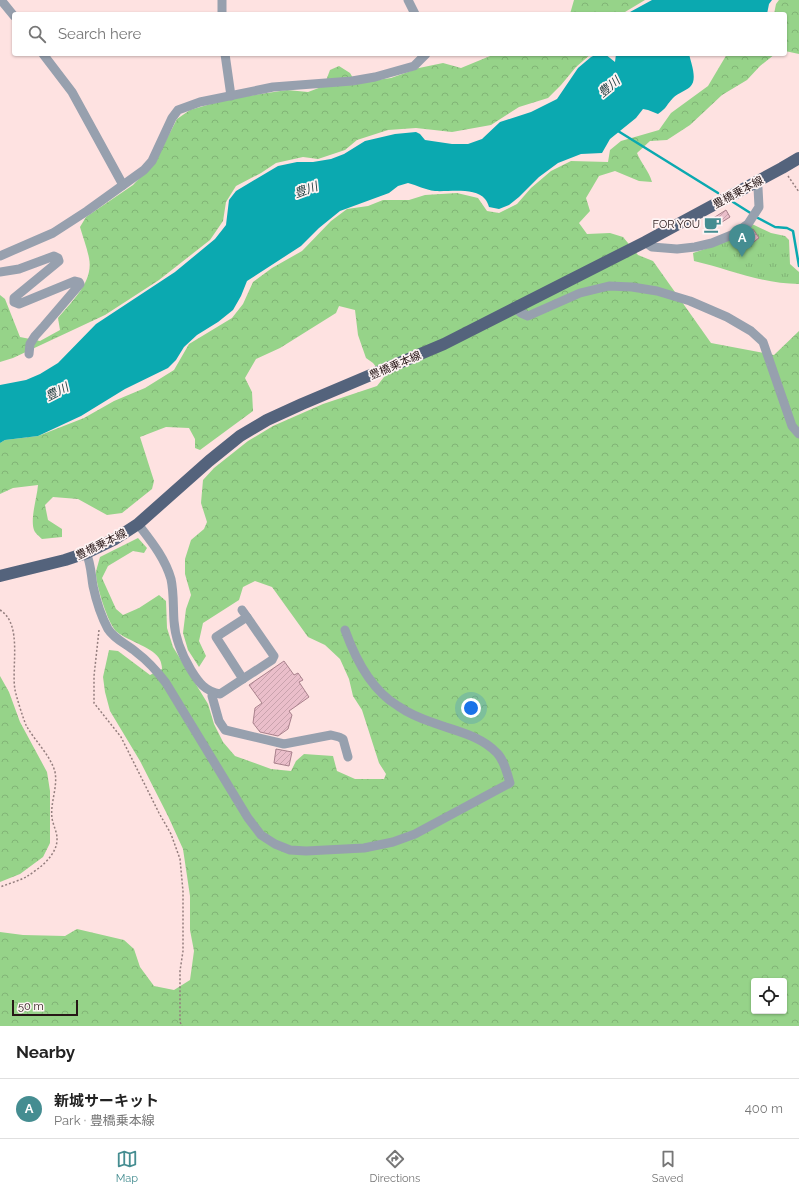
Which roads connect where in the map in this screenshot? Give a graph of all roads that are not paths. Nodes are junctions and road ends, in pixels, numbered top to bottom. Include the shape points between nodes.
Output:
1 (1, 0) edge
2 (222, 0) edge
3 (408, 0) edge
4 (222, 12) edge
5 (415, 12) edge
6 (12, 14) edge
7 (45, 56) edge
8 (225, 56) edge
9 (424, 56) edge
10 (231, 96) junction
11 (799, 158) edge
12 (755, 183) junction
13 (123, 185) junction
14 (645, 242) junction
15 (0, 256) edge
16 (0, 272) edge
17 (515, 308) junction
18 (29, 354) dead end
19 (799, 434) edge
20 (138, 524) junction
21 (86, 553) junction
22 (0, 576) edge
23 (345, 630) dead end
24 (242, 679) junction
25 (213, 692) junction
26 (348, 757) dead end

1 - 6 street
2 - 4 street
3 - 5 street
7 - 13 street via 72,92
8 - 10 street
9 - 10 street via 414,66 375,77 274,87
10 - 13 street via 200,102 178,110 152,161
11 - 12 main road, 豊橋乗本線
12 - 14 main road, 豊橋乗本線
12 - 14 street via 758,188 759,207 748,224 734,234 712,243 677,249 652,247
13 - 15 street via 53,232
14 - 17 main road, 豊橋乗本線
16 - 18 street via 19,269 54,256 58,258 59,261 14,298 14,302 19,304 75,281 80,284 34,336
17 - 19 street via 528,316 580,293 609,286 632,286 690,301 727,317 751,331 763,342 792,426
17 - 20 main road, 豊橋乗本線 via 444,344 302,404 240,436 209,460
20 - 21 main road, 豊橋乗本線
20 - 25 street via 153,543 171,578 174,623 182,655 198,682
21 - 22 main road, 豊橋乗本線
21 - 23 street via 90,561 100,611 108,629 115,638 153,667 166,683 248,818 261,835 290,850 364,848 393,842 416,834 510,783 498,753 487,744 472,736 431,723 397,706 383,694 367,676 352,650
24 - 24 street via 216,637 245,614 274,656 272,660
24 - 25 street via 220,694
25 - 26 street via 219,721 225,730 284,744 331,735 343,739

